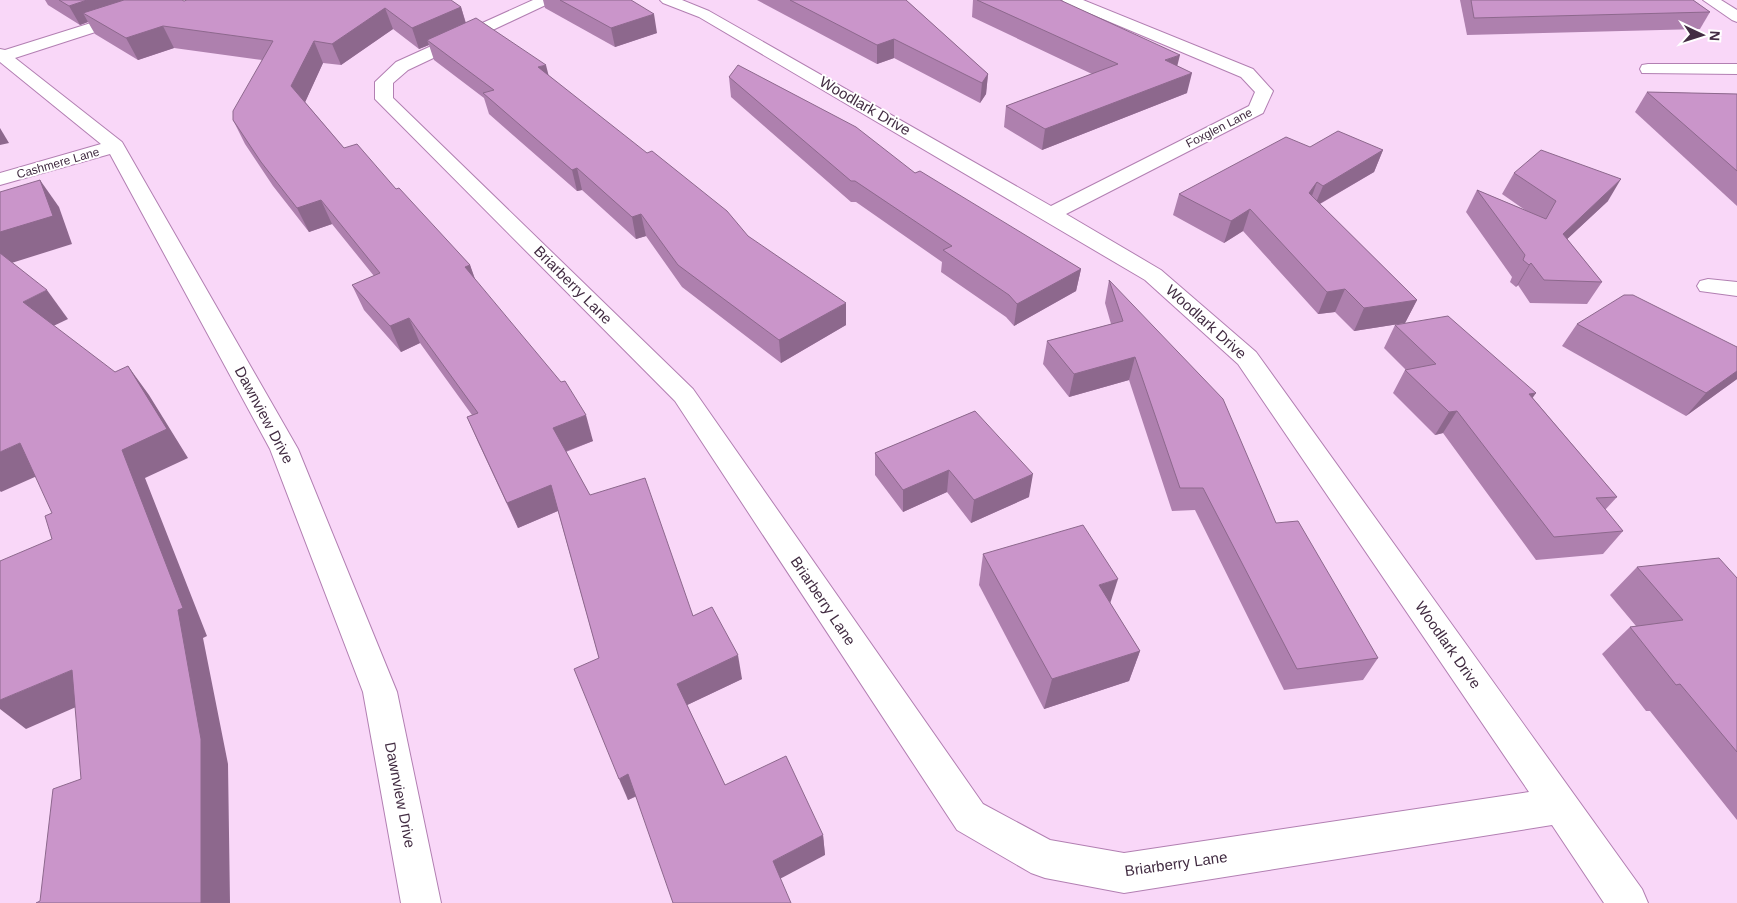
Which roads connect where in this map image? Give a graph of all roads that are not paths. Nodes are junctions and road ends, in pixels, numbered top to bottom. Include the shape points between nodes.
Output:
1 (180, 0) edge
2 (546, 0) edge
3 (668, 0) edge
4 (1070, 0) edge
5 (1711, 0) edge
6 (1737, 18) edge
7 (2, 55) edge
8 (1648, 69) dead end
9 (1737, 69) edge
10 (116, 146) junction
11 (0, 179) edge
12 (1051, 214) junction
13 (1708, 286) dead end
14 (1737, 289) edge
15 (1560, 806) junction
16 (421, 903) edge
17 (1628, 903) edge

1 - 7 street
2 - 15 street, Briarberry Lane via 402,66 384,82 384,99 684,395 970,817 1045,860 1124,873
3 - 12 street, Woodlark Drive via 704,14
4 - 12 street, Foxglen Lane via 1248,73 1264,92 1257,109
5 - 6 street
7 - 10 street, Dawnview Drive
8 - 9 street
10 - 11 street, Cashmere Lane
10 - 16 street, Dawnview Drive via 284,448 380,692
12 - 15 street, Woodlark Drive via 1153,275 1247,358
13 - 14 street
15 - 17 street, Woodlark Drive

